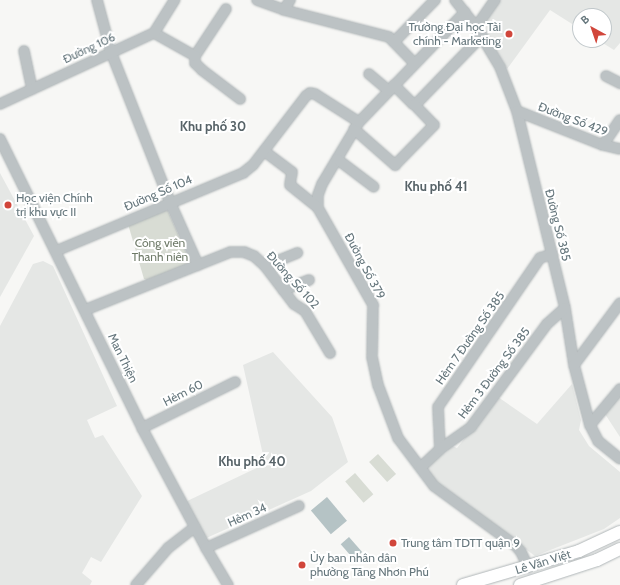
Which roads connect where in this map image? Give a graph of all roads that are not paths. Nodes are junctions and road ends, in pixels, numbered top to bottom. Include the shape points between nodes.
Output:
1 (98, 0) edge
2 (175, 0) edge
3 (257, 0) edge
4 (290, 0) edge
5 (435, 0) edge
6 (455, 0) edge
7 (495, 0) edge
8 (226, 9) dead end
9 (284, 10) junction
10 (464, 12) junction
11 (476, 27) junction
12 (154, 33) junction
13 (482, 36) junction
14 (394, 42) junction
15 (24, 51) dead end
16 (111, 52) junction
17 (195, 56) junction
18 (414, 63) junction
19 (369, 74) dead end
20 (606, 76) dead end
21 (620, 83) edge
22 (391, 88) junction
23 (32, 89) junction
24 (240, 98) dead end
25 (0, 104) edge
26 (414, 105) junction
27 (517, 111) junction
28 (620, 120) edge
29 (356, 126) junction
30 (0, 139) edge
31 (603, 145) junction
32 (620, 149) edge
33 (264, 151) junction
34 (337, 159) junction
35 (374, 187) dead end
36 (170, 202) junction
37 (318, 208) junction
38 (56, 251) junction
39 (298, 253) dead end
40 (552, 254) junction
41 (198, 265) junction
42 (265, 266) junction
43 (309, 280) dead end
44 (283, 290) junction
45 (620, 303) edge
46 (565, 308) junction
47 (85, 310) junction
48 (330, 353) dead end
49 (574, 365) junction
50 (235, 382) dead end
51 (620, 389) edge
52 (590, 425) junction
53 (142, 428) junction
54 (440, 449) junction
55 (620, 459) edge
56 (421, 467) junction
57 (300, 506) dead end
58 (195, 527) junction
59 (620, 532) edge
60 (206, 548) junction
61 (620, 549) edge
62 (528, 567) junction
63 (532, 583) edge
64 (136, 585) edge
65 (228, 585) edge
66 (463, 585) edge
67 (520, 585) edge

1 - 16 street
2 - 12 street
3 - 9 street
4 - 9 street
5 - 14 street
6 - 10 street, Đường Số 385
7 - 11 street
8 - 17 street
9 - 14 street via 388,37
10 - 11 street, Đường Số 385
10 - 18 street
11 - 13 street, Đường Số 385
12 - 16 street, Đường 106
12 - 17 street
13 - 26 street
13 - 27 street, Đường Số 385 via 500,67
14 - 18 street
15 - 23 street
16 - 23 street, Đường 106
16 - 36 street
17 - 24 street via 195,63 202,70
18 - 22 street
19 - 22 street
20 - 21 street
22 - 26 street
22 - 29 street
23 - 25 street, Đường 106
26 - 29 street via 434,125 395,165
27 - 31 street, Đường Số 429
27 - 40 street, Đường Số 385
28 - 31 street
29 - 33 street via 315,94 310,93
29 - 34 street
30 - 38 street, Man Thiện
31 - 32 street, Đường Số 429
33 - 36 street, Đường Số 104 via 243,173
33 - 37 street via 292,172 290,185
34 - 35 street
34 - 37 street via 322,184 318,195
36 - 38 street, Đường Số 104
36 - 41 street
37 - 56 street, Đường Số 379 via 373,305 372,358 378,385 398,438
38 - 47 street, Man Thiện
39 - 42 street
40 - 46 street, Đường Số 385
40 - 54 street, Hẻm 7 Đường Số 385 via 540,258 438,407
41 - 42 street, Đường Số 102 via 231,252 244,252 254,256
41 - 47 street, Đường Số 102
42 - 44 street, Đường Số 102
43 - 44 street
44 - 48 street, Đường Số 102 via 294,304 309,316 316,333
45 - 49 street
46 - 49 street, Đường Số 385
46 - 54 street, Hẻm 3 Đường Số 385 via 547,324 471,427
47 - 53 street, Man Thiện
49 - 52 street, Đường Số 385
50 - 53 street, Hẻm 60
51 - 52 street
52 - 55 street, Đường Số 385 via 598,442
53 - 58 street, Man Thiện
54 - 56 street, Hẻm 3 Đường Số 385
56 - 62 street, Đường Số 379 via 434,486 515,545
57 - 60 street, Hẻm 34
58 - 60 street, Man Thiện
58 - 64 street via 168,548
59 - 62 main road, Lê Văn Việt via 579,551
60 - 65 street, Man Thiện
61 - 63 main road, Lê Văn Việt
62 - 63 main road
62 - 66 main road, Lê Văn Việt
63 - 67 main road, Lê Văn Việt

